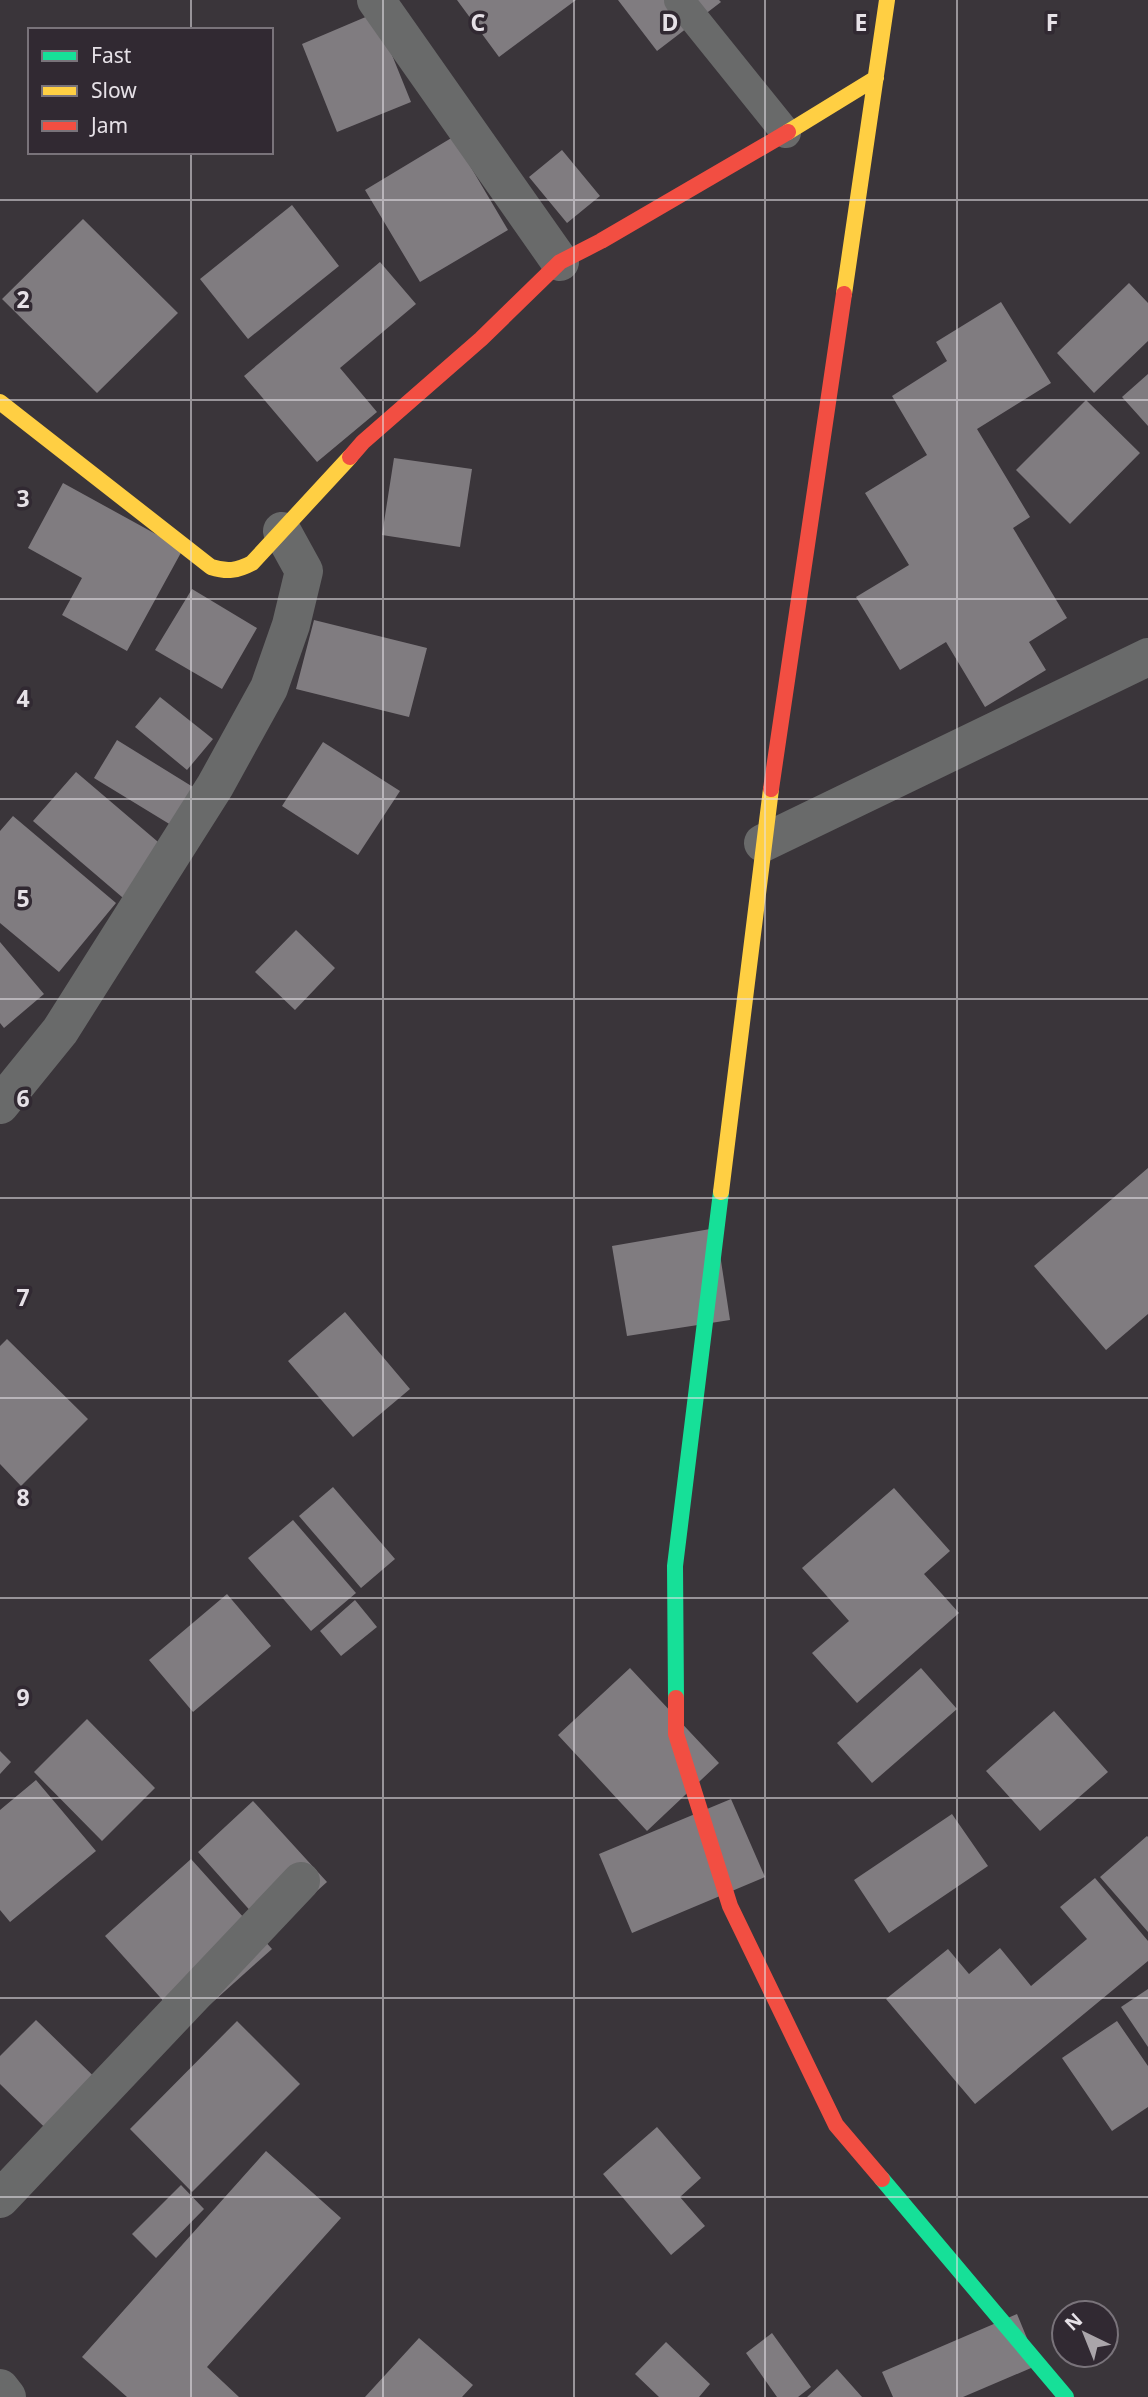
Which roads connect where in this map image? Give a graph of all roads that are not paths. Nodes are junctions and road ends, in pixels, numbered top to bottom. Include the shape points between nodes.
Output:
1 (376, 0) edge
2 (679, 0) edge
3 (887, 0) edge
4 (876, 78) junction
5 (786, 133) junction
6 (560, 262) junction
7 (0, 402) edge
8 (282, 531) junction
9 (1148, 657) edge
10 (763, 843) junction
11 (0, 1105) edge
12 (301, 1881) dead end
13 (0, 2199) edge
14 (0, 2388) edge
15 (7, 2397) edge
16 (1066, 2397) edge

1 - 6 street
2 - 5 lane
3 - 4 street
4 - 5 street
4 - 10 street
5 - 6 street
6 - 8 street via 481,339 363,442
7 - 8 street via 211,567 228,573 240,570
8 - 11 street via 304,571 269,688 215,786 60,1031
9 - 10 street
10 - 16 street via 675,1566 676,1734 730,1906 836,2124
12 - 13 street
14 - 15 street

